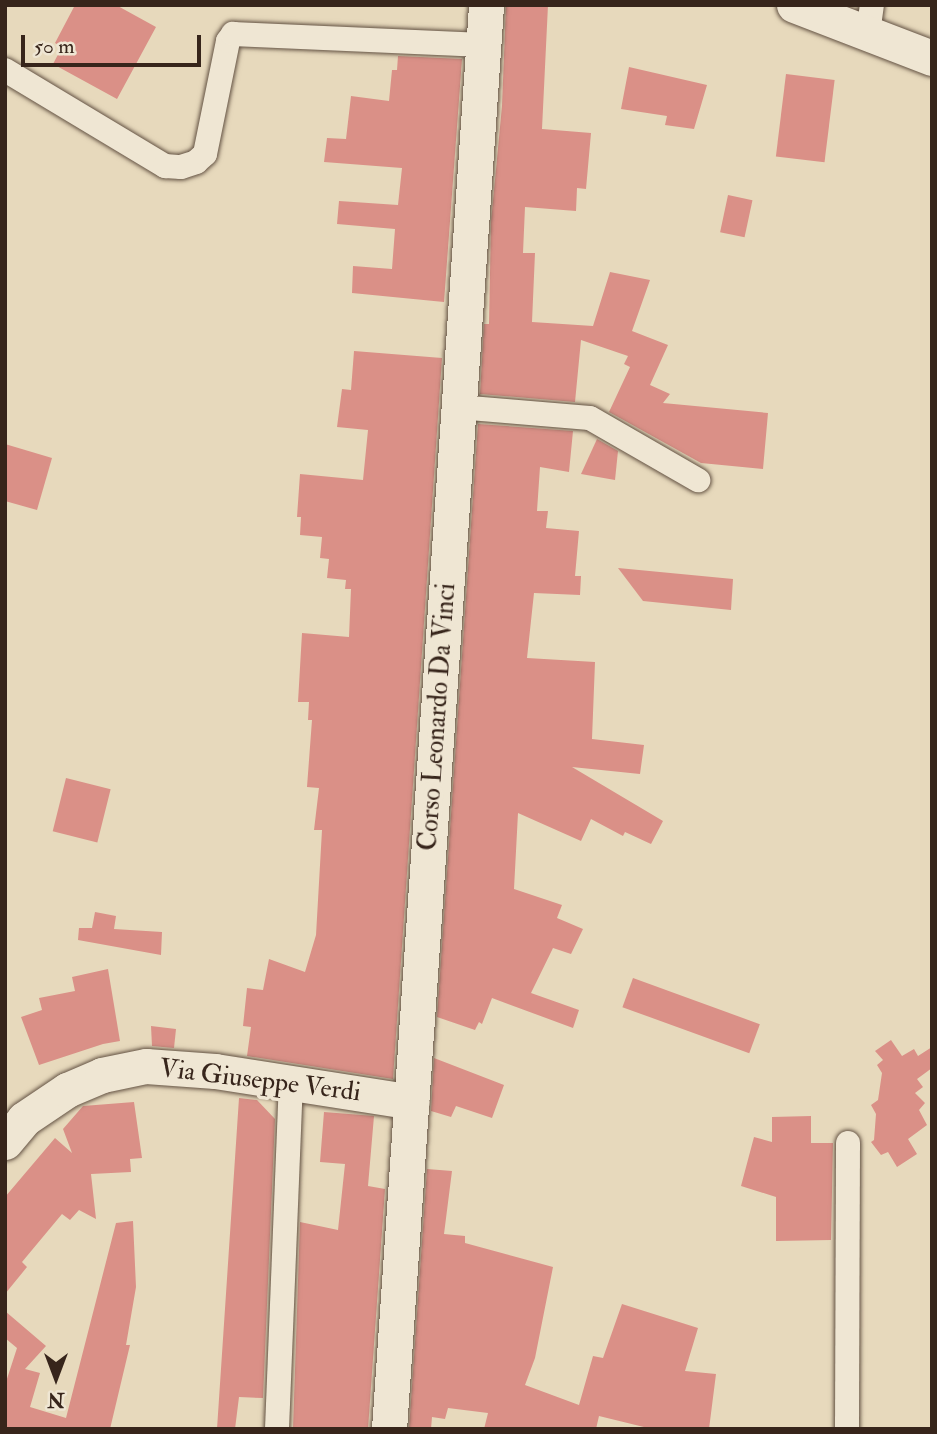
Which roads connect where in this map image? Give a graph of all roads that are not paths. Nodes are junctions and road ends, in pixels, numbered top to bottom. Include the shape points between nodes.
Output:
1 (485, 5) edge
2 (794, 5) edge
3 (870, 19) edge
4 (483, 45) junction
5 (932, 58) edge
6 (5, 70) edge
7 (458, 407) junction
8 (698, 480) dead end
9 (291, 1082) junction
10 (412, 1102) junction
11 (5, 1142) edge
12 (848, 1143) dead end
13 (277, 1429) edge
14 (389, 1429) edge
15 (847, 1429) edge

1 - 4 main road, Corso Leonardo Da Vinci
2 - 3 main road
3 - 5 main road
4 - 6 street via 233,34 205,154 181,167 165,166
4 - 7 main road, Corso Leonardo Da Vinci
7 - 8 street via 590,418
7 - 10 main road, Corso Leonardo Da Vinci
9 - 10 main road, Via Giuseppe Verdi
9 - 11 main road, Via Giuseppe Verdi via 146,1066 102,1075 67,1090 24,1119
9 - 13 street
10 - 14 main road, Corso Leonardo Da Vinci
12 - 15 street

